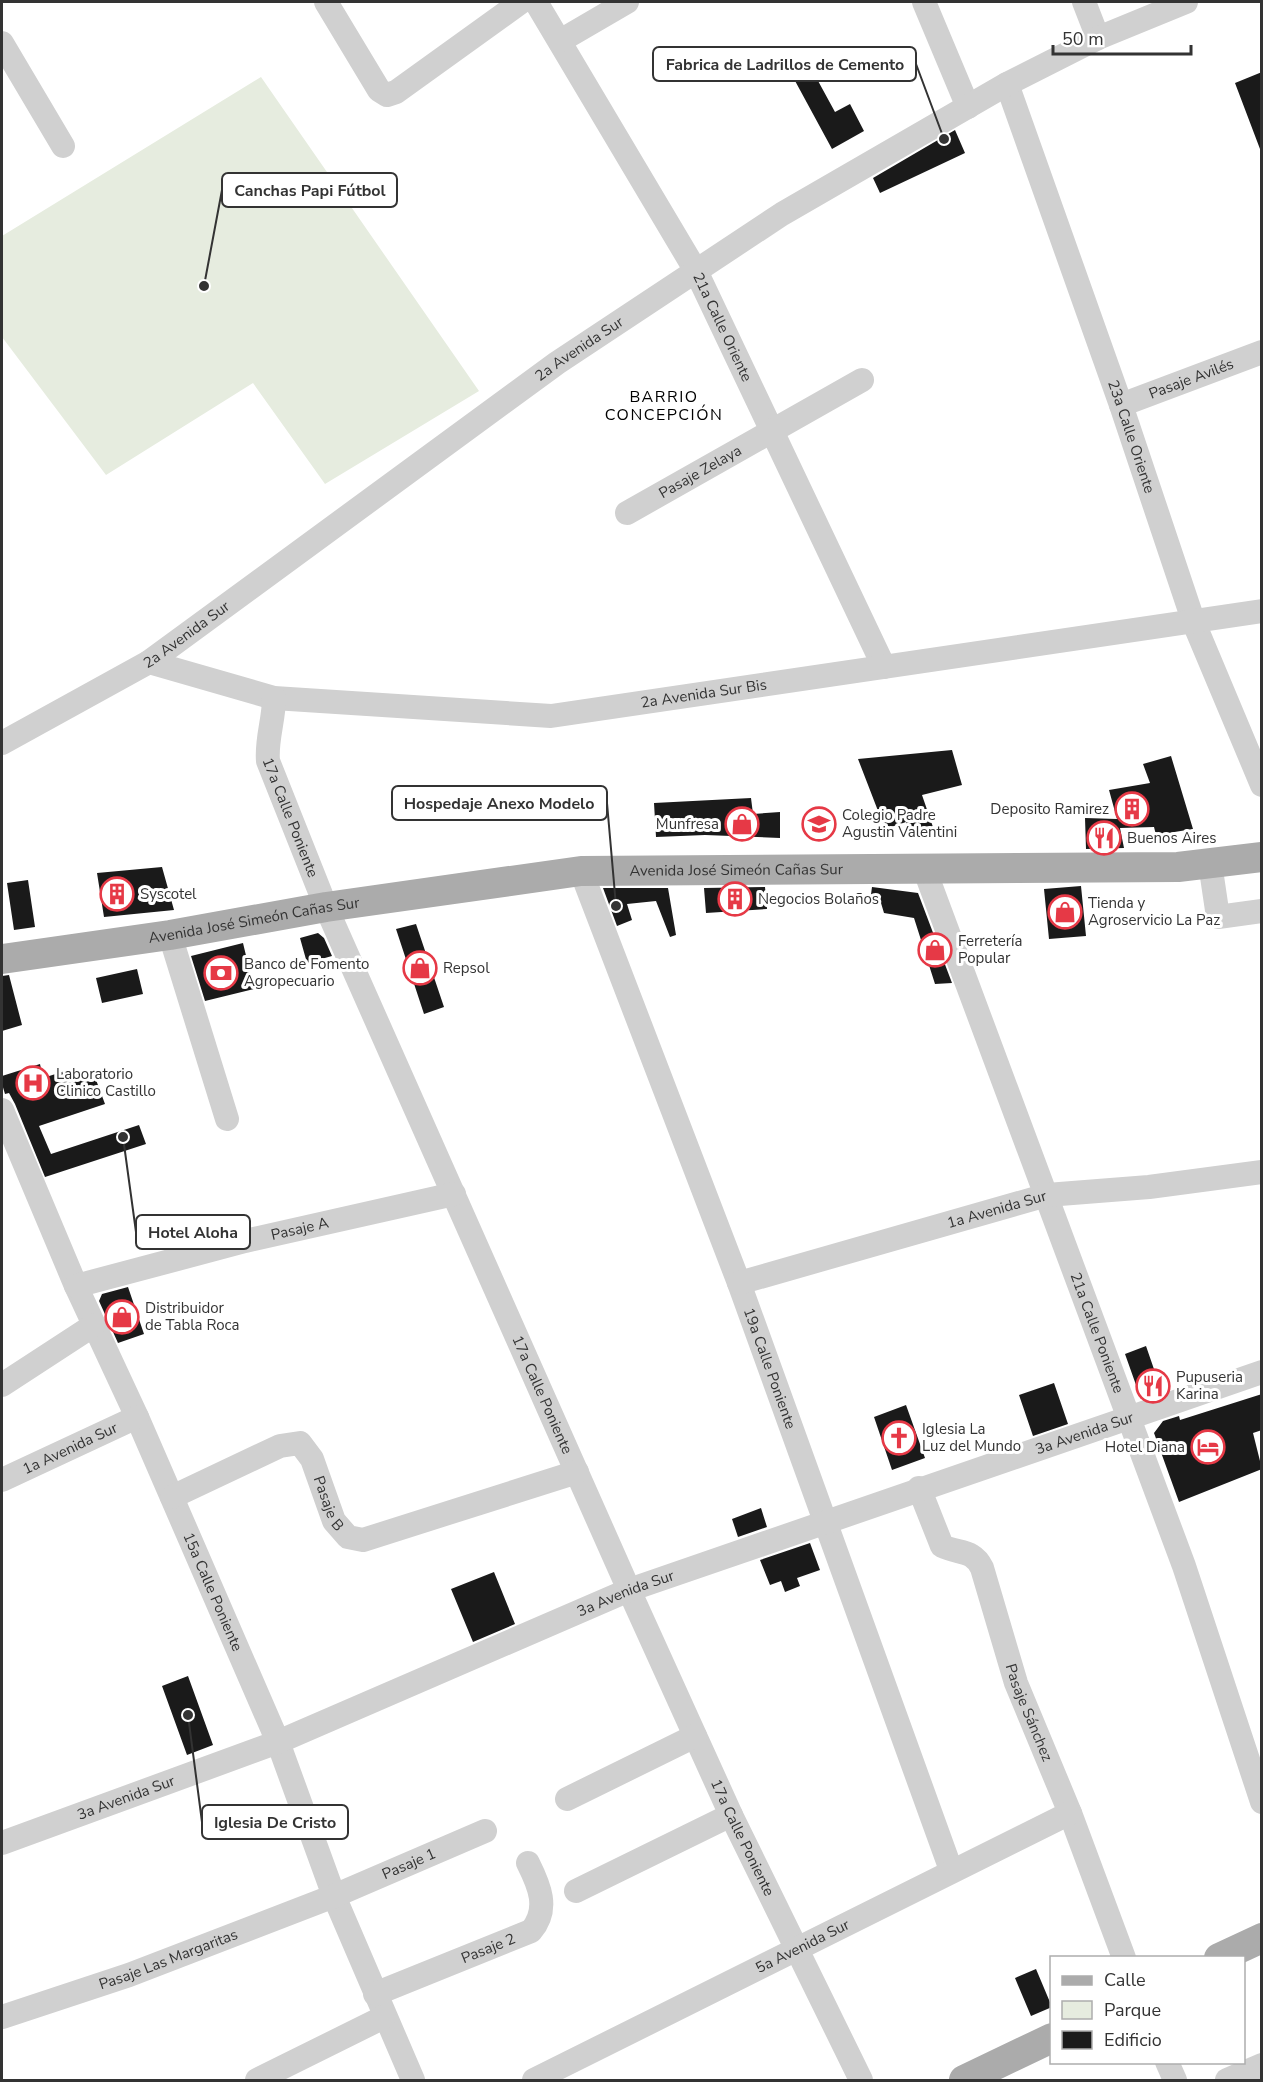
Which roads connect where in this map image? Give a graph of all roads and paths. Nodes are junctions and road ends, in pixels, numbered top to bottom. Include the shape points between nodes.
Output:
1 (326, 2) edge
2 (521, 2) edge
3 (536, 2) edge
4 (627, 2) edge
5 (924, 2) edge
6 (1084, 2) edge
7 (1186, 2) edge
8 (1098, 38) junction
9 (560, 41) junction
10 (2, 43) edge
11 (1007, 84) junction
12 (968, 107) junction
13 (63, 146) dead end
14 (696, 271) junction
15 (1262, 352) edge
16 (862, 380) dead end
17 (1121, 405) junction
18 (772, 431) junction
19 (627, 513) dead end
20 (1262, 611) edge
21 (1194, 623) junction
22 (149, 662) junction
23 (884, 667) junction
24 (274, 698) junction
25 (2, 743) edge
26 (1262, 785) edge
27 (1262, 857) edge
28 (1210, 863) junction
29 (924, 868) junction
30 (581, 871) junction
31 (326, 907) junction
32 (1262, 911) edge
33 (170, 935) junction
34 (2, 959) edge
35 (2, 1110) edge
36 (227, 1119) dead end
37 (1262, 1172) edge
38 (454, 1194) junction
39 (1047, 1195) junction
40 (739, 1283) junction
41 (76, 1286) junction
42 (94, 1325) junction
43 (1262, 1372) edge
44 (2, 1385) edge
45 (1129, 1416) junction
46 (137, 1417) junction
47 (577, 1472) junction
48 (2, 1480) edge
49 (919, 1488) junction
50 (172, 1497) junction
51 (824, 1521) junction
52 (629, 1590) junction
53 (695, 1736) junction
54 (278, 1742) junction
55 (567, 1799) dead end
56 (1262, 1802) edge
57 (1070, 1813) junction
58 (732, 1815) junction
59 (485, 1831) dead end
60 (2, 1843) edge
61 (528, 1863) dead end
62 (951, 1870) junction
63 (576, 1891) dead end
64 (334, 1896) junction
65 (1262, 1938) edge
66 (796, 1949) junction
67 (1123, 1956) edge
68 (1223, 1956) edge
69 (375, 1994) junction
70 (2, 2017) edge
71 (384, 2017) junction
72 (1050, 2038) edge
73 (1168, 2064) edge
74 (1262, 2066) edge
75 (257, 2080) edge
76 (413, 2080) edge
77 (534, 2080) edge
78 (861, 2080) edge
79 (964, 2080) edge
80 (1175, 2080) edge
81 (1227, 2080) edge

1 - 2 street via 380,90 387,95
3 - 9 street, 21a Calle Oriente
4 - 9 street
5 - 12 street
6 - 8 street
7 - 8 street, 2a Avenida Sur
8 - 11 street, 2a Avenida Sur
9 - 14 street, 21a Calle Oriente
10 - 13 street
11 - 12 street, 2a Avenida Sur
11 - 17 street, 23a Calle Oriente
12 - 14 street, 2a Avenida Sur via 782,214
14 - 18 street, 21a Calle Oriente
14 - 22 street, 2a Avenida Sur via 557,363
15 - 17 street, Pasaje Avilés
16 - 18 street, Pasaje Zelaya
17 - 21 street, 23a Calle Oriente
18 - 19 street, Pasaje Zelaya
18 - 23 street, 21a Calle Oriente
20 - 21 street, 2a Avenida Sur Bis
21 - 23 street, 2a Avenida Sur Bis
21 - 26 street, 23a Calle Oriente
22 - 24 street, 2a Avenida Sur Bis
22 - 25 street, 2a Avenida Sur
23 - 24 street, 2a Avenida Sur Bis via 551,716
24 - 31 street, 17a Calle Poniente via 268,761
27 - 28 main road, Avenida José Simeón Cañas Sur
28 - 29 main road, Avenida José Simeón Cañas Sur via 1178,867
28 - 32 street via 1218,917
29 - 30 main road, Avenida José Simeón Cañas Sur
29 - 39 street, 21a Calle Poniente
30 - 31 main road, Avenida José Simeón Cañas Sur
30 - 40 street, 19a Calle Poniente
31 - 33 main road, Avenida José Simeón Cañas Sur
31 - 38 street, 17a Calle Poniente
33 - 34 main road, Avenida José Simeón Cañas Sur
33 - 36 street
35 - 41 street, 15a Calle Poniente
37 - 39 street, 1a Avenida Sur
38 - 41 street, Pasaje A via 245,1241
38 - 47 street, 17a Calle Poniente
39 - 40 street, 1a Avenida Sur
39 - 45 street, 21a Calle Poniente
40 - 51 street, 19a Calle Poniente
41 - 42 street, 15a Calle Poniente
42 - 44 street
42 - 46 street, 15a Calle Poniente
43 - 45 street, 3a Avenida Sur
45 - 49 street, 3a Avenida Sur
45 - 56 street, 21a Calle Poniente via 1184,1566
46 - 48 street, 1a Avenida Sur
46 - 50 street, 15a Calle Poniente
47 - 50 street, Pasaje B via 363,1540 348,1537 334,1521 312,1459 300,1443 280,1446
47 - 52 street, 17a Calle Poniente
49 - 51 street, 3a Avenida Sur
49 - 57 street, Pasaje Sánchez via 942,1546 968,1552 982,1568 1016,1683
50 - 54 street, 15a Calle Poniente
51 - 52 street, 3a Avenida Sur
51 - 62 street, 19a Calle Poniente
52 - 53 street, 17a Calle Poniente
52 - 54 street, 3a Avenida Sur
53 - 55 street
53 - 58 street, 17a Calle Poniente
54 - 60 street, 3a Avenida Sur
54 - 64 street, 15a Calle Poniente
57 - 62 street, 5a Avenida Sur
57 - 67 street, Pasaje Sánchez
58 - 63 street
58 - 66 street, 17a Calle Poniente
59 - 64 street, Pasaje 1
61 - 69 street, Pasaje 2 via 540,1887 542,1907 531,1931
62 - 66 street, 5a Avenida Sur
64 - 69 street, 15a Calle Poniente
64 - 70 street, Pasaje Las Margaritas via 129,1975
65 - 68 main road
66 - 77 street, 5a Avenida Sur
66 - 78 street, 17a Calle Poniente
69 - 71 street, 15a Calle Poniente
71 - 75 street
71 - 76 street, 15a Calle Poniente
72 - 79 main road
73 - 80 street
74 - 81 street

